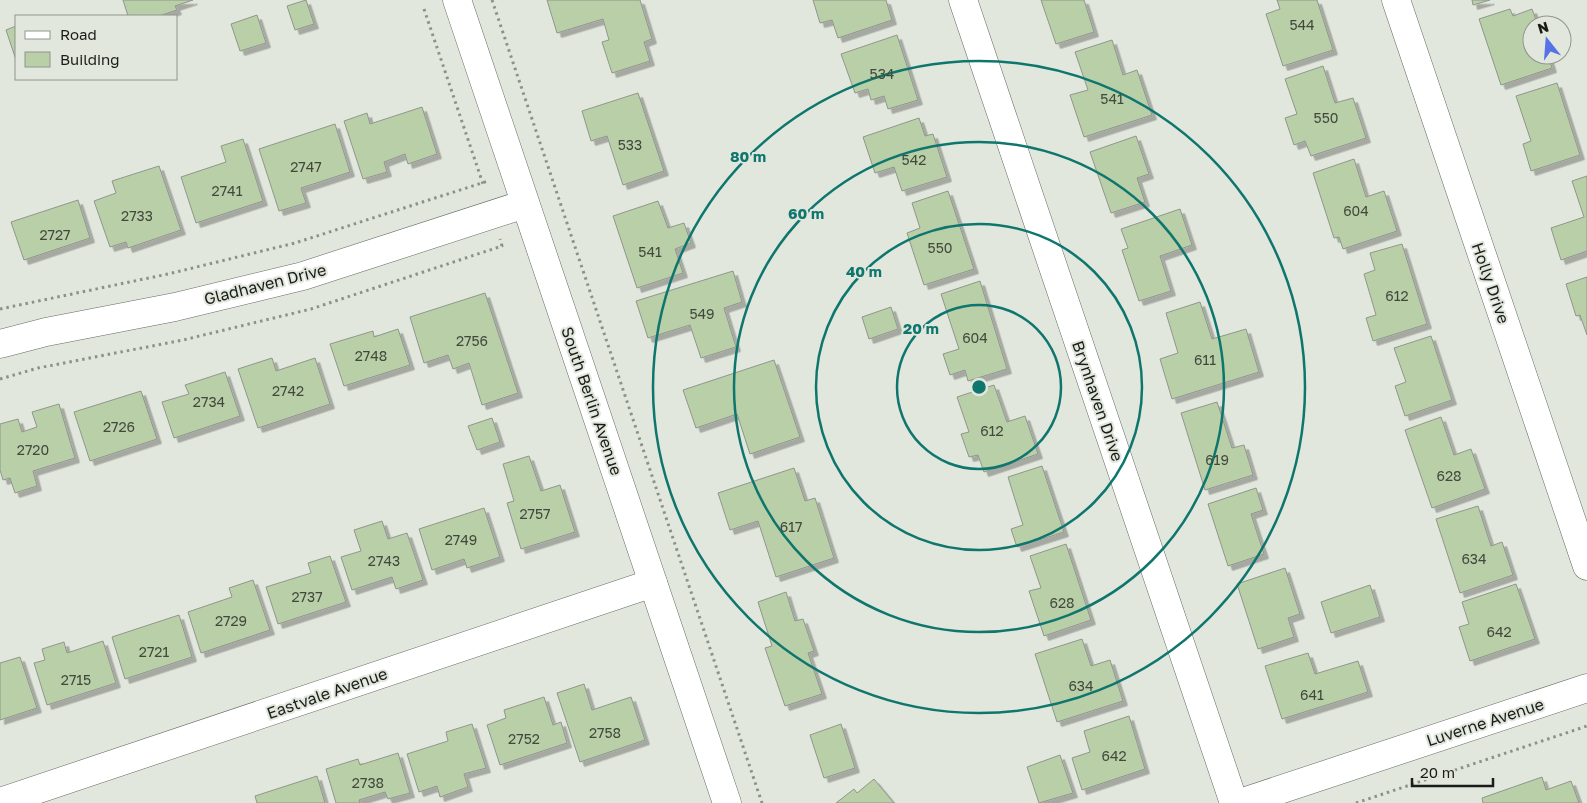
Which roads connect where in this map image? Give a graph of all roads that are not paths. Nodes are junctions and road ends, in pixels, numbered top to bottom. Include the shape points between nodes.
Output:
1 (457, 0) edge
2 (963, 0) edge
3 (1396, 0) edge
4 (525, 204) junction
5 (0, 344) edge
6 (1587, 566) edge
7 (653, 583) junction
8 (1587, 688) edge
9 (0, 802) edge
10 (727, 803) edge
11 (1234, 803) edge
12 (1240, 803) edge

1 - 4 street, South Berlin Avenue
2 - 11 street, Brynhaven Drive
3 - 6 street, Holly Drive
4 - 5 street, Gladhaven Drive via 303,276
4 - 7 street, South Berlin Avenue
7 - 9 street, Eastvale Avenue
7 - 10 street, South Berlin Avenue
8 - 12 street, Luverne Avenue

